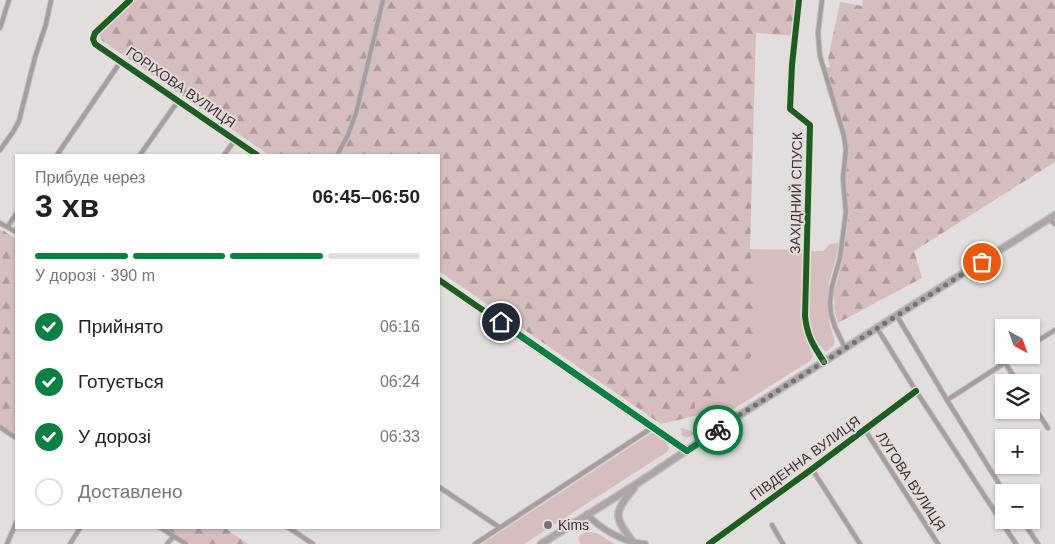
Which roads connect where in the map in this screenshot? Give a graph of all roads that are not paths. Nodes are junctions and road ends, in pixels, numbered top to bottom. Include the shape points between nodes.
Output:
1 (9, 0) edge
2 (51, 0) edge
3 (130, 0) edge
4 (383, 0) edge
5 (799, 0) edge
6 (822, 0) edge
7 (0, 28) edge
8 (121, 61) junction
9 (178, 101) junction
10 (235, 140) junction
11 (0, 150) edge
12 (58, 154) edge
13 (141, 154) edge
14 (225, 154) edge
15 (256, 154) edge
16 (338, 154) edge
17 (15, 216) edge
18 (1052, 217) edge
19 (0, 222) edge
20 (1055, 224) edge
21 (8, 226) junction
22 (15, 231) edge
23 (440, 281) edge
24 (897, 316) junction
25 (877, 328) junction
26 (1055, 330) edge
27 (1040, 340) edge
28 (845, 348) junction
29 (824, 362) junction
30 (1003, 364) edge
31 (916, 391) junction
32 (947, 400) junction
33 (1040, 416) edge
34 (0, 427) edge
35 (653, 427) junction
36 (1048, 428) dead end
37 (865, 430) junction
38 (15, 437) edge
39 (687, 451) junction
40 (812, 469) junction
41 (638, 483) junction
42 (999, 484) edge
43 (440, 488) edge
44 (587, 514) junction
45 (15, 525) edge
46 (772, 525) dead end
47 (499, 527) junction
48 (79, 529) edge
49 (163, 529) edge
50 (290, 529) edge
51 (1028, 529) edge
52 (174, 536) junction
53 (631, 543) edge
54 (6, 544) edge
55 (70, 544) edge
56 (167, 544) edge
57 (186, 544) edge
58 (313, 544) edge
59 (474, 544) edge
60 (540, 544) edge
61 (645, 544) edge
62 (709, 544) edge
63 (783, 544) edge
64 (860, 544) edge
65 (938, 544) edge
66 (1016, 544) edge
67 (1038, 544) edge

1 - 7 street
2 - 11 street via 19,121
3 - 8 street, ГОРІХОВА ВУЛИЦЯ via 93,38 95,44
4 - 16 street via 356,113
5 - 29 street, ЗАХІДНИЙ СПУСК via 790,110 810,125 805,316 806,329
6 - 28 street via 818,34 820,56 846,150 843,185 846,212 830,302 835,327
8 - 9 street, ГОРІХОВА ВУЛИЦЯ
8 - 12 street
9 - 10 street, ГОРІХОВА ВУЛИЦЯ
9 - 13 street
10 - 14 street
10 - 15 street, ГОРІХОВА ВУЛИЦЯ
17 - 21 street
18 - 20 street
18 - 24 highway
19 - 21 street
21 - 22 street
23 - 35 street
24 - 25 highway
24 - 32 street
25 - 28 highway
25 - 31 street
26 - 27 street
28 - 29 highway
29 - 39 highway
30 - 32 street
31 - 37 street, ПІВДЕННА ВУЛИЦЯ
31 - 66 street
32 - 42 street
33 - 36 street
34 - 38 street
35 - 39 street
35 - 47 street
37 - 40 street, ПІВДЕННА ВУЛИЦЯ
37 - 65 street, ЛУГОВА ВУЛИЦЯ
39 - 41 highway
40 - 62 street, ПІВДЕННА ВУЛИЦЯ
40 - 64 street
41 - 44 highway
41 - 53 highway via 622,504 619,515
43 - 47 street
44 - 53 main road via 600,526
44 - 60 highway
45 - 54 street
46 - 63 street
47 - 59 street
48 - 55 street
49 - 52 street
50 - 58 street
51 - 67 street
52 - 56 street
52 - 57 street
53 - 61 main road

